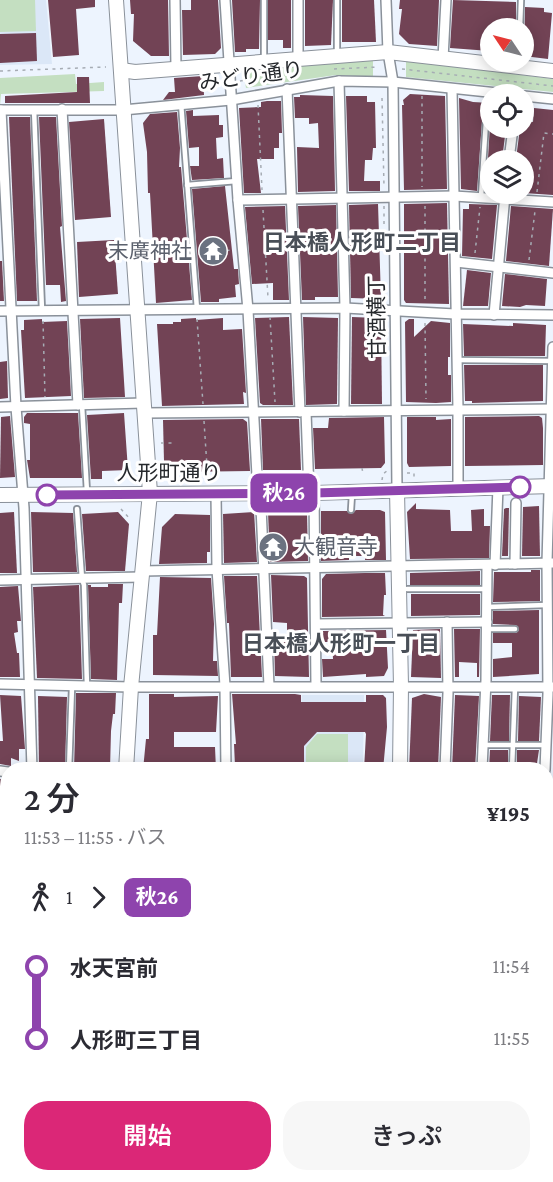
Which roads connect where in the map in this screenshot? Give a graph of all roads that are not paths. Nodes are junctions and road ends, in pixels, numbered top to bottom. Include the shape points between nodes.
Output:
1 (116, 0) edge
2 (175, 0) edge
3 (225, 0) edge
4 (264, 0) edge
5 (298, 0) edge
6 (337, 0) edge
7 (386, 0) edge
8 (446, 0) edge
9 (521, 0) edge
10 (520, 18) edge
11 (388, 52) junction
12 (443, 59) junction
13 (264, 61) junction
14 (332, 61) junction
15 (480, 61) edge
16 (228, 64) junction
17 (296, 65) junction
18 (534, 67) edge
19 (176, 68) junction
20 (121, 70) junction
21 (553, 71) edge
22 (339, 81) junction
23 (393, 82) junction
24 (287, 89) junction
25 (452, 89) junction
26 (480, 92) edge
27 (534, 97) edge
28 (553, 99) edge
29 (231, 100) junction
30 (181, 103) junction
31 (34, 109) junction
32 (62, 109) junction
33 (0, 110) edge
34 (123, 110) junction
35 (237, 181) junction
36 (187, 185) junction
37 (2, 186) edge
38 (454, 196) junction
39 (480, 197) edge
40 (341, 198) junction
41 (393, 198) junction
42 (238, 200) junction
43 (291, 200) junction
44 (534, 200) edge
45 (553, 202) edge
46 (504, 204) edge
47 (456, 262) junction
48 (499, 267) junction
49 (553, 273) edge
50 (345, 308) junction
51 (137, 309) junction
52 (196, 309) junction
53 (295, 309) junction
54 (72, 310) junction
55 (248, 310) junction
56 (0, 311) edge
57 (10, 311) junction
58 (395, 311) junction
59 (43, 313) junction
60 (455, 314) junction
61 (494, 315) junction
62 (553, 315) edge
63 (553, 346) edge
64 (457, 360) junction
65 (553, 361) edge
66 (80, 405) junction
67 (16, 407) junction
68 (0, 408) edge
69 (144, 408) junction
70 (458, 409) junction
71 (552, 409) edge
72 (396, 410) junction
73 (344, 411) junction
74 (303, 412) junction
75 (254, 413) junction
76 (551, 486) edge
77 (498, 487) junction
78 (458, 488) junction
79 (397, 490) junction
80 (352, 492) junction
81 (150, 493) junction
82 (312, 493) junction
83 (87, 494) junction
84 (212, 494) junction
85 (0, 495) edge
86 (23, 495) junction
87 (259, 500) junction
88 (516, 503) dead end
89 (77, 509) dead end
90 (351, 510) dead end
91 (550, 563) edge
92 (515, 564) junction
93 (491, 565) junction
94 (399, 566) junction
95 (316, 568) junction
96 (217, 569) junction
97 (264, 569) junction
98 (141, 574) junction
99 (82, 579) junction
100 (0, 580) edge
101 (26, 580) junction
102 (407, 589) dead end
103 (487, 589) junction
104 (547, 605) junction
105 (487, 607) junction
106 (447, 622) junction
107 (400, 623) junction
108 (316, 624) junction
109 (487, 626) junction
110 (514, 629) dead end
111 (0, 684) edge
112 (29, 685) junction
113 (225, 686) junction
114 (269, 686) junction
115 (316, 686) junction
116 (401, 686) junction
117 (447, 686) junction
118 (72, 687) junction
119 (87, 687) junction
120 (131, 687) junction
121 (486, 687) junction
122 (515, 687) junction
123 (551, 687) edge
124 (483, 745) junction
125 (513, 745) junction
126 (546, 745) junction
127 (32, 762) edge
128 (69, 762) edge
129 (126, 762) edge
130 (226, 762) edge
131 (400, 762) edge
132 (445, 762) edge
133 (482, 762) edge
134 (512, 762) edge
135 (545, 762) edge

1 - 20 street
2 - 19 street
3 - 16 street
4 - 13 lane
5 - 17 street
6 - 14 lane
7 - 11 street, 甘酒横丁
8 - 12 street
9 - 10 lane
11 - 12 street
11 - 14 street
11 - 23 street, 甘酒横丁
12 - 15 street
13 - 16 street
13 - 17 street
14 - 17 street
16 - 19 street
16 - 29 street
18 - 21 street
19 - 20 street
20 - 34 street
22 - 23 street, みどり通り
22 - 24 street, みどり通り
22 - 40 street
23 - 25 street, みどり通り
23 - 41 street, 甘酒横丁
24 - 29 street, みどり通り
24 - 43 street
25 - 26 street, みどり通り
25 - 38 street
27 - 28 street
29 - 30 street, みどり通り
29 - 35 street
30 - 34 street, みどり通り
30 - 36 lane
31 - 32 street, みどり通り
31 - 33 street, みどり通り
31 - 59 lane
32 - 34 street, みどり通り
32 - 54 street
33 - 37 street
34 - 51 street
35 - 36 lane
35 - 42 street
36 - 52 lane
37 - 57 street
38 - 39 street
38 - 41 street
38 - 47 street
40 - 41 street
40 - 43 street
40 - 50 street
41 - 58 street, 甘酒横丁
42 - 43 street
42 - 55 street
43 - 53 street
44 - 45 street
46 - 48 street
47 - 48 street
47 - 60 street
48 - 49 street
48 - 61 street
50 - 53 street
50 - 58 street
50 - 73 street
51 - 52 street
51 - 54 street
51 - 69 street
52 - 55 street
53 - 55 street
53 - 74 street
54 - 59 street
54 - 66 street
55 - 75 street
56 - 57 street
57 - 59 street
57 - 67 street
58 - 60 street
58 - 72 street, 甘酒横丁
60 - 61 street
60 - 64 street
61 - 62 street
63 - 65 street
64 - 65 lane
64 - 70 street
65 - 71 street
66 - 67 street
66 - 69 street
66 - 83 lane
67 - 68 street
67 - 86 street
69 - 75 street via 204,414
69 - 81 street
70 - 71 street
70 - 72 street
70 - 78 street
71 - 76 street
72 - 73 street
72 - 79 street, 甘酒横丁
73 - 74 street
74 - 75 street
74 - 82 street
75 - 87 street
76 - 77 street, 人形町通り
76 - 91 street
77 - 78 street, 人形町通り
77 - 93 street
78 - 79 street, 人形町通り
79 - 80 street, 人形町通り
79 - 94 street
80 - 82 street, 人形町通り
80 - 90 lane
81 - 83 street, 人形町通り
81 - 84 street, 人形町通り
81 - 98 street
82 - 87 street, 人形町通り
82 - 95 street
83 - 86 street, 人形町通り
84 - 87 street, 人形町通り
84 - 96 street
85 - 86 street, 人形町通り
86 - 101 street
87 - 97 street
88 - 92 street
89 - 99 lane
91 - 92 street
91 - 104 street
92 - 93 street
93 - 94 street
93 - 103 street
94 - 95 street
94 - 107 street
95 - 97 street
95 - 108 street
96 - 97 street
96 - 98 street
96 - 113 street
97 - 114 street
98 - 99 street
98 - 120 street
99 - 101 street
99 - 119 lane
100 - 101 street
101 - 112 street
102 - 103 lane
103 - 105 street
104 - 105 lane
104 - 123 street
105 - 109 street
106 - 107 street
106 - 109 street
106 - 117 street
107 - 108 street
107 - 116 street
108 - 115 street
109 - 110 lane
109 - 121 street
111 - 112 street
112 - 118 street
112 - 127 street
113 - 114 street
113 - 120 street
113 - 130 street
114 - 115 street
115 - 116 street
116 - 117 street
116 - 131 street
117 - 121 street
117 - 132 street
118 - 119 street
118 - 128 lane
119 - 120 street
120 - 129 street
121 - 122 street
121 - 124 street
122 - 123 street
122 - 125 lane
123 - 126 street
124 - 125 lane
124 - 133 street
125 - 126 lane
125 - 134 lane
126 - 135 street

